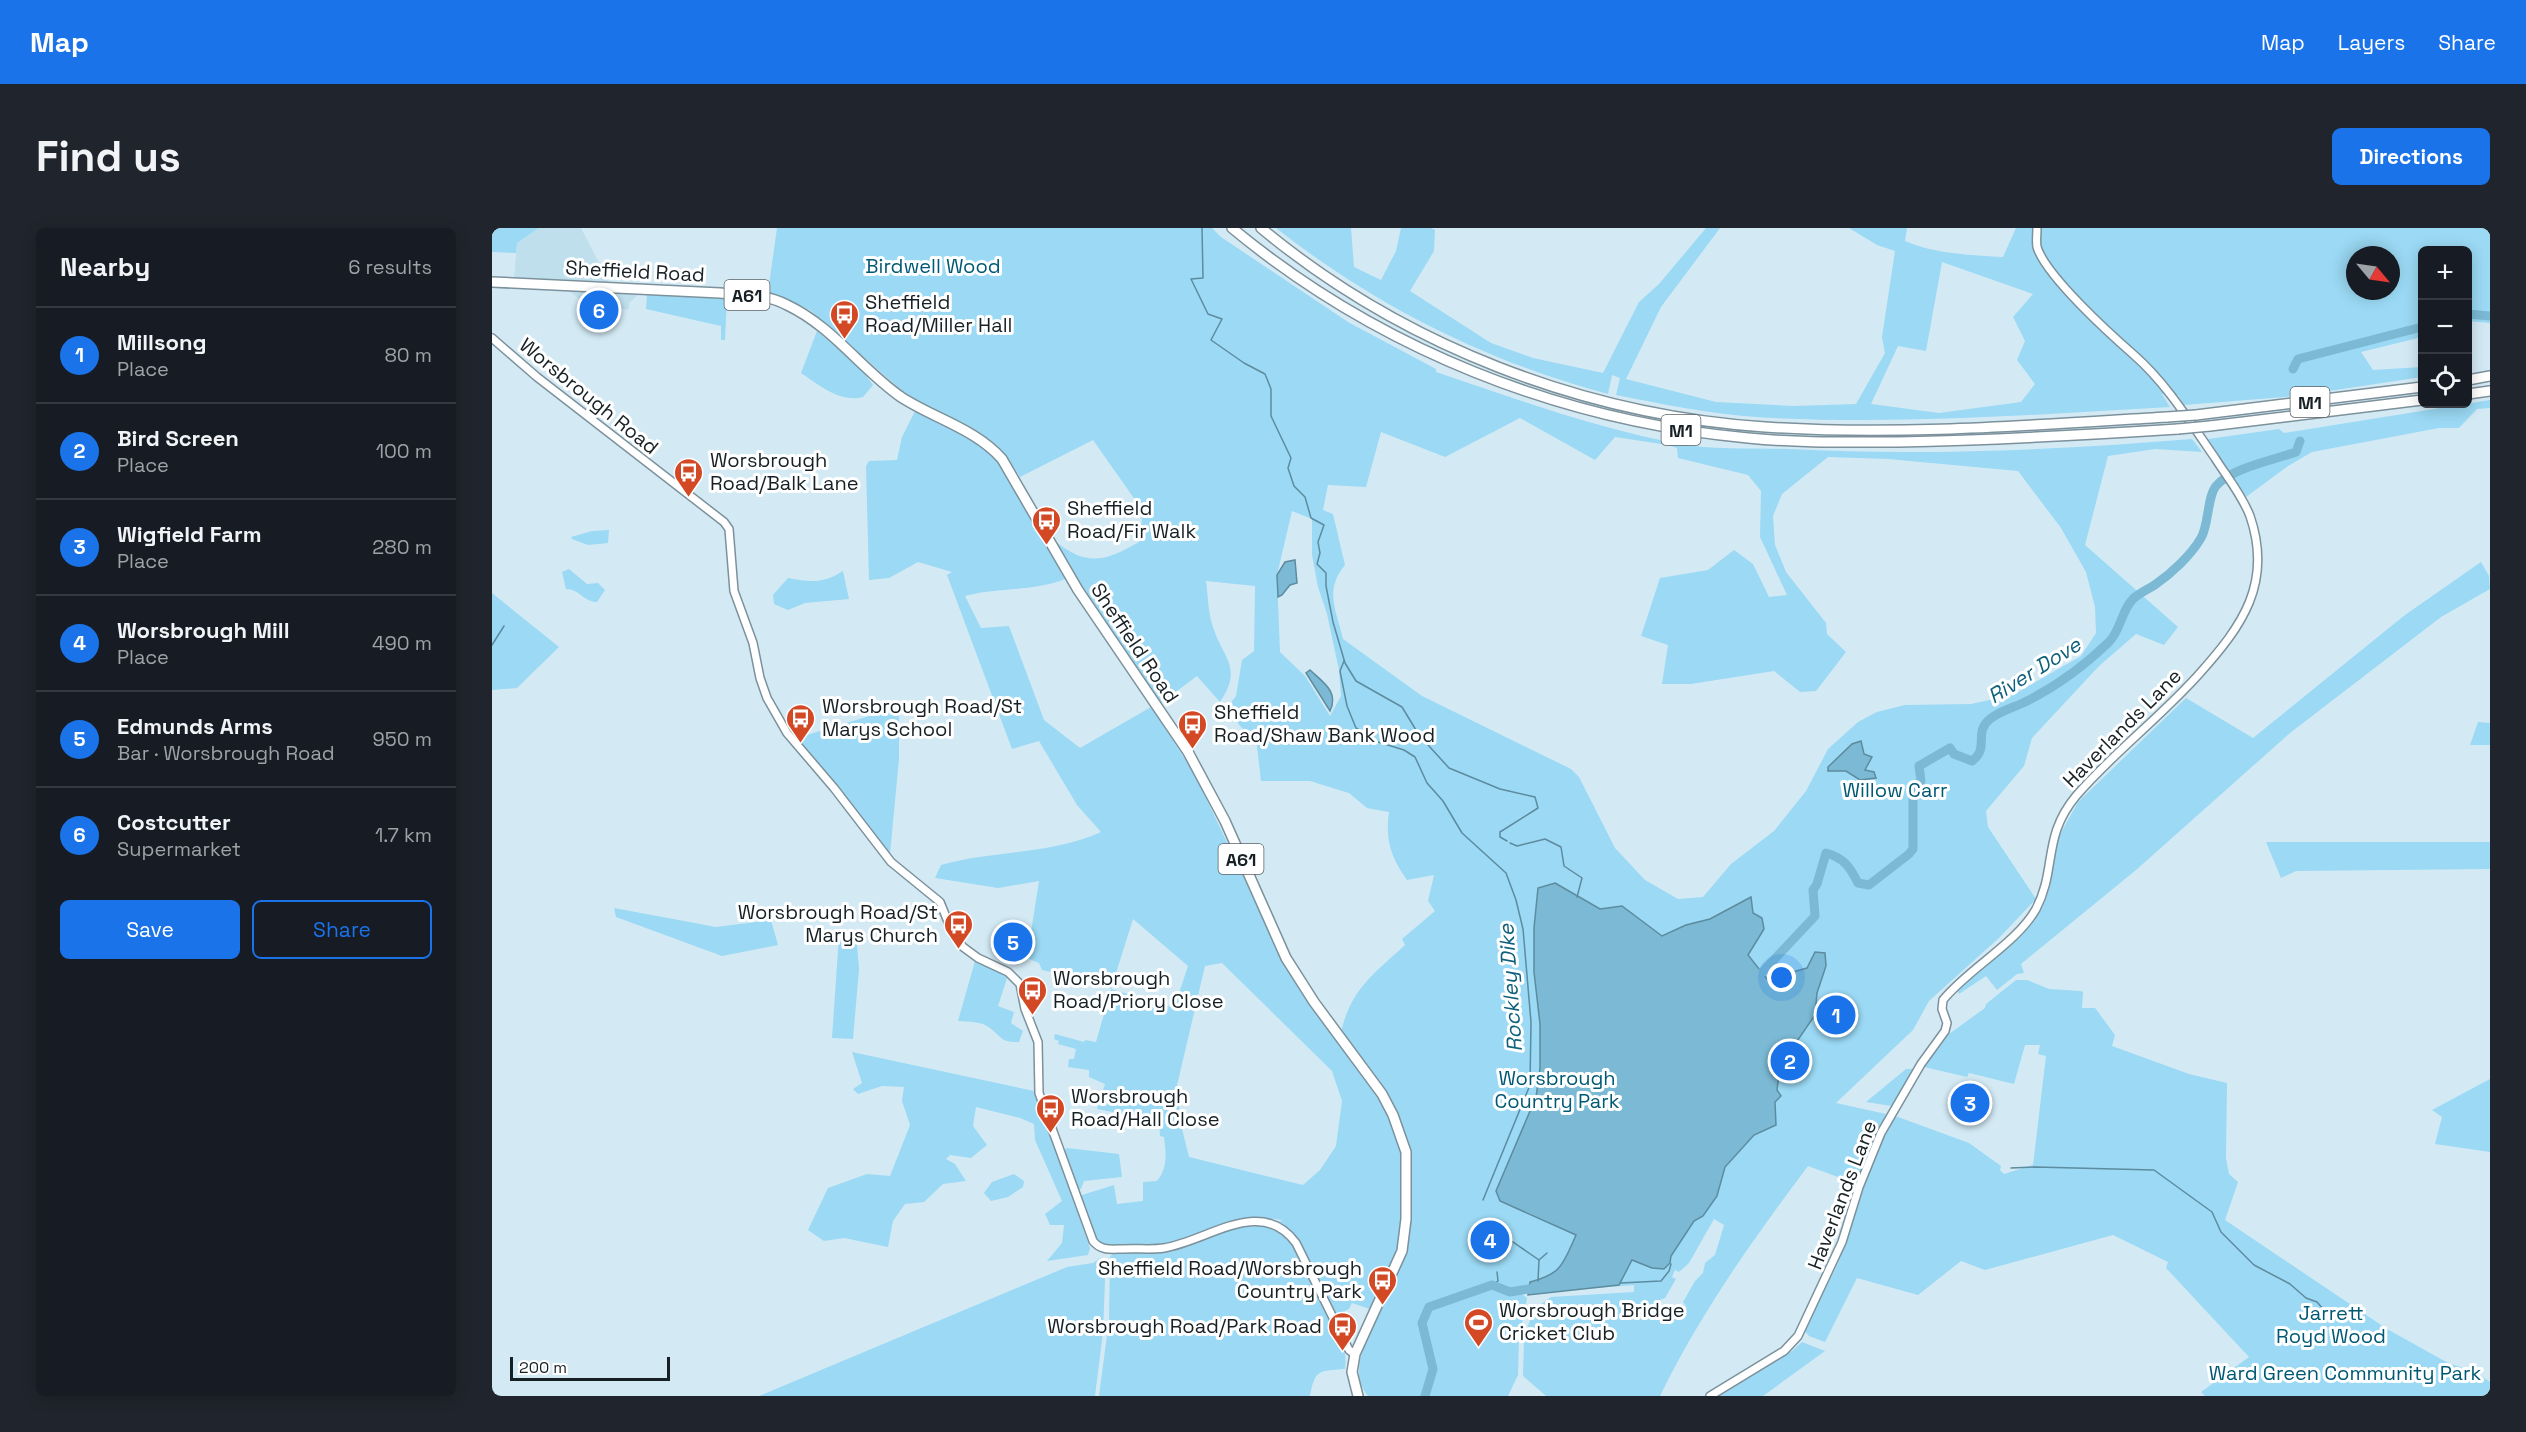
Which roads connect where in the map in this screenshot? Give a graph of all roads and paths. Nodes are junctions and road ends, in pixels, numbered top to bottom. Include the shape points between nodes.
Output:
1 (1232, 228) edge
2 (1261, 228) edge
3 (2037, 228) edge
4 (492, 282) edge
5 (492, 338) edge
6 (2490, 376) edge
7 (2472, 379) edge
8 (2418, 387) edge
9 (2490, 391) edge
10 (2472, 393) edge
11 (2418, 400) edge
12 (1355, 1354) junction
13 (1358, 1396) edge
14 (1710, 1396) edge

1 - 11 highway, M1, bridge via 1326,296 1463,368 1526,392 1610,416 1684,431 1789,441 1970,440 2178,429
2 - 8 highway, M1, bridge via 1332,280 1441,342 1530,379 1584,396 1714,422 1820,429 1980,427 2196,415
3 - 14 street, Haverlands Lane via 2037,246 2050,269 2164,387 2232,483 2250,516 2255,537 2253,592 2241,622 2224,648 2063,813 2053,837 2044,888 2032,916 1943,1000 1945,1031 1881,1133 1832,1268 1798,1336 1784,1351
4 - 12 highway, Sheffield Road / A61 via 720,293 780,302 821,327 902,398 984,442 1002,459 1090,608 1188,752 1225,821 1286,958 1382,1094 1401,1132 1407,1186 1402,1251
5 - 12 street, Worsbrough Road via 729,529 734,591 767,698 787,733 891,862 940,902 963,947 1008,972 1020,984 1038,1042 1039,1093 1096,1245 1106,1249 1165,1248 1245,1223 1261,1221 1276,1225 1296,1243 1349,1350
6 - 7 highway
9 - 10 highway
12 - 13 highway, A61 via 1352,1372

